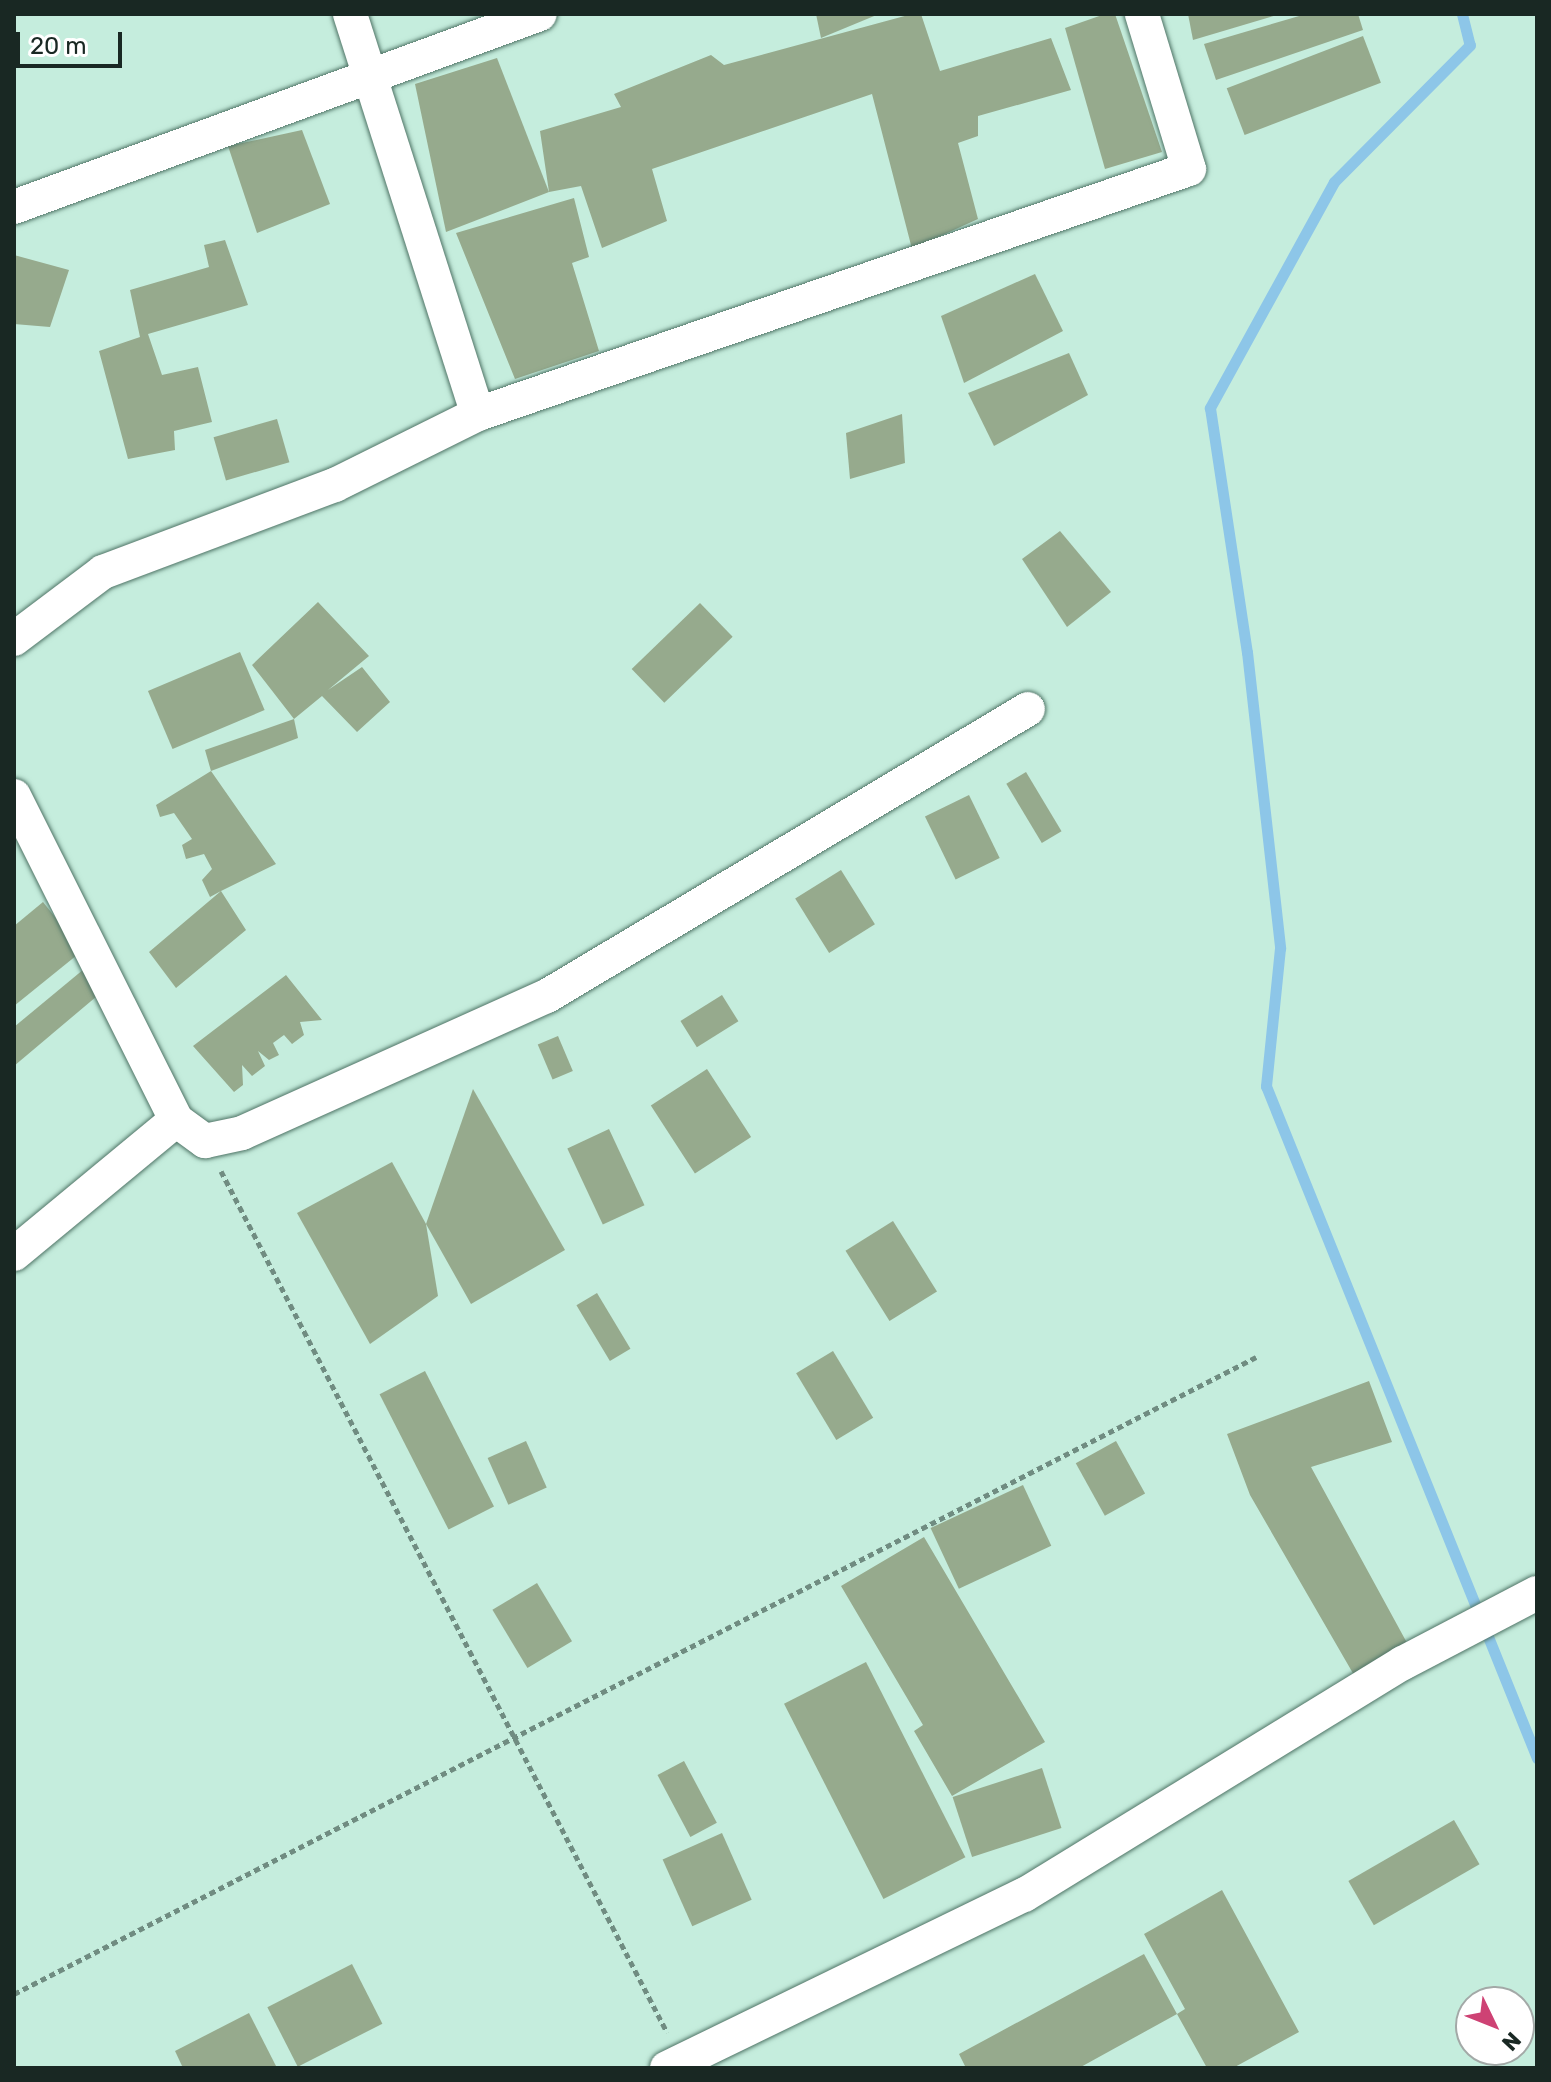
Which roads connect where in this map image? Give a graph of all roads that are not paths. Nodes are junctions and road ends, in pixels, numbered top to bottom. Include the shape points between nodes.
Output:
1 (350, 14) edge
2 (540, 14) edge
3 (1142, 14) edge
4 (371, 76) junction
5 (14, 207) edge
6 (478, 414) junction
7 (14, 639) edge
8 (1028, 709) dead end
9 (14, 796) edge
10 (176, 1120) junction
11 (14, 1254) edge
12 (1537, 1593) edge
13 (678, 2065) edge

1 - 4 street
2 - 4 street
3 - 6 street via 1189,169
4 - 5 street
4 - 6 street
6 - 7 street via 335,485 103,572
8 - 10 street via 547,996 242,1133 205,1141
9 - 10 street
10 - 11 street
12 - 13 street via 1390,1670 1024,1895

